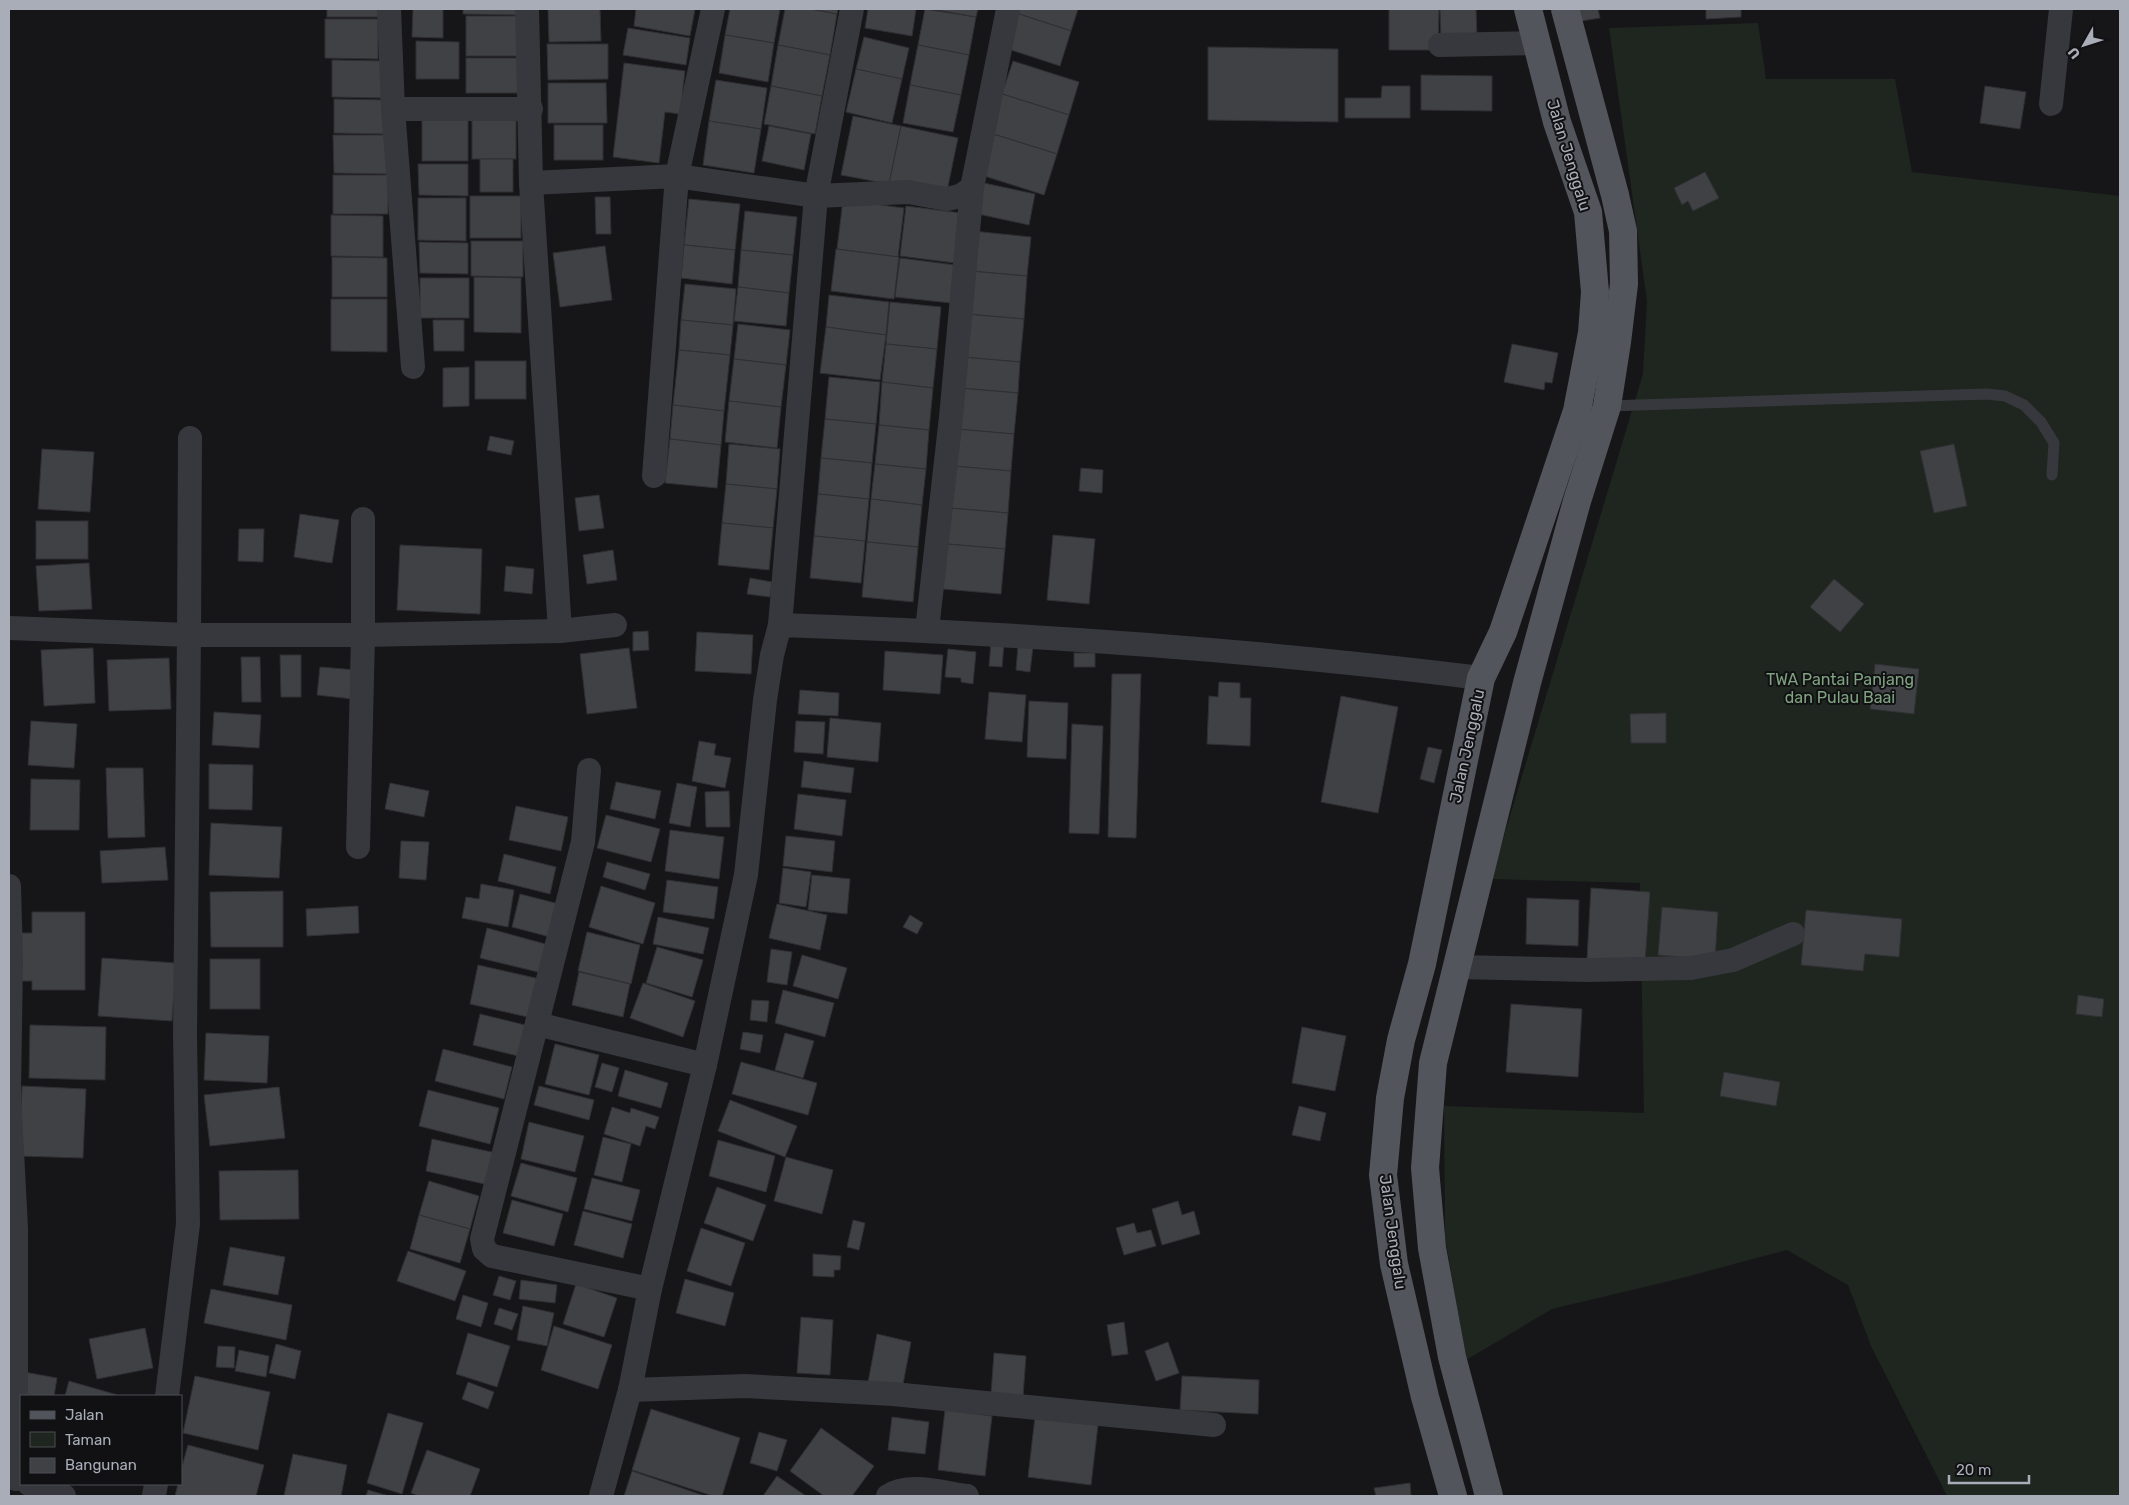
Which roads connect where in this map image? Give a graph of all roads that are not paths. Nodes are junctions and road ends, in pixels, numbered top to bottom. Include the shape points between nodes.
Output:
1 (390, 9) edge
2 (527, 9) edge
3 (713, 9) edge
4 (852, 9) edge
5 (1008, 9) edge
6 (1528, 9) edge
7 (1565, 9) edge
8 (2061, 9) edge
9 (1537, 43) junction
10 (1440, 45) dead end
11 (2051, 104) dead end
12 (393, 109) junction
13 (530, 109) junction
14 (677, 176) junction
15 (531, 183) junction
16 (972, 188) junction
17 (816, 196) junction
18 (413, 367) dead end
19 (1607, 406) junction
20 (190, 438) dead end
21 (2052, 475) dead end
22 (654, 476) dead end
23 (1552, 486) junction
24 (1577, 501) junction
25 (363, 519) dead end
26 (615, 625) dead end
27 (780, 625) junction
28 (9, 628) edge
29 (927, 630) junction
30 (560, 631) junction
31 (189, 635) junction
32 (363, 635) junction
33 (1481, 678) junction
34 (589, 770) dead end
35 (358, 847) dead end
36 (9, 886) edge
37 (1793, 934) dead end
38 (1457, 967) junction
39 (537, 1024) junction
40 (705, 1065) junction
41 (650, 1289) junction
42 (630, 1390) junction
43 (167, 1395) edge
44 (1214, 1425) dead end
45 (19, 1480) edge
46 (33, 1485) edge
47 (64, 1496) edge
48 (602, 1496) edge
49 (888, 1496) edge
50 (967, 1496) edge
51 (1453, 1496) edge
52 (1489, 1496) edge

1 - 12 street
2 - 13 street
3 - 14 street
4 - 17 street
5 - 16 street
6 - 9 main road, Jalan Jenggalu
7 - 19 main road, Jalan Jenggalu via 1623,231 1624,284
8 - 11 street
9 - 10 street
9 - 23 main road, Jalan Jenggalu via 1557,122 1588,212 1595,292 1592,333 1576,411
12 - 13 street
12 - 18 street
13 - 15 street
14 - 15 street
14 - 17 street
14 - 22 street
15 - 30 street
16 - 17 street via 947,199 908,192
16 - 29 street
17 - 27 street
19 - 21 lane via 2004,396 2024,405 2041,422 2054,443
19 - 24 main road, Jalan Jenggalu
20 - 31 street
23 - 24 main road
23 - 33 main road, Jalan Jenggalu via 1503,632
24 - 38 main road, Jalan Jenggalu via 1526,683
25 - 32 street
26 - 30 street
27 - 29 street
27 - 40 street via 764,700 746,875
28 - 31 street
29 - 33 street via 1185,646 1348,661
30 - 32 street
31 - 32 street
31 - 43 street via 188,1224
32 - 35 street
33 - 51 main road, Jalan Jenggalu via 1422,964 1401,1040 1390,1098 1384,1175 1394,1264 1425,1397
34 - 39 street via 584,842
36 - 45 street
37 - 38 street via 1732,960 1691,968
38 - 52 main road, Jalan Jenggalu via 1434,1063 1425,1168 1432,1248 1452,1357
39 - 40 street
39 - 41 street via 482,1239 484,1249 492,1256
40 - 41 street
41 - 42 street
42 - 44 street via 745,1386 893,1394
42 - 48 street
46 - 47 street
49 - 50 street via 898,1490

